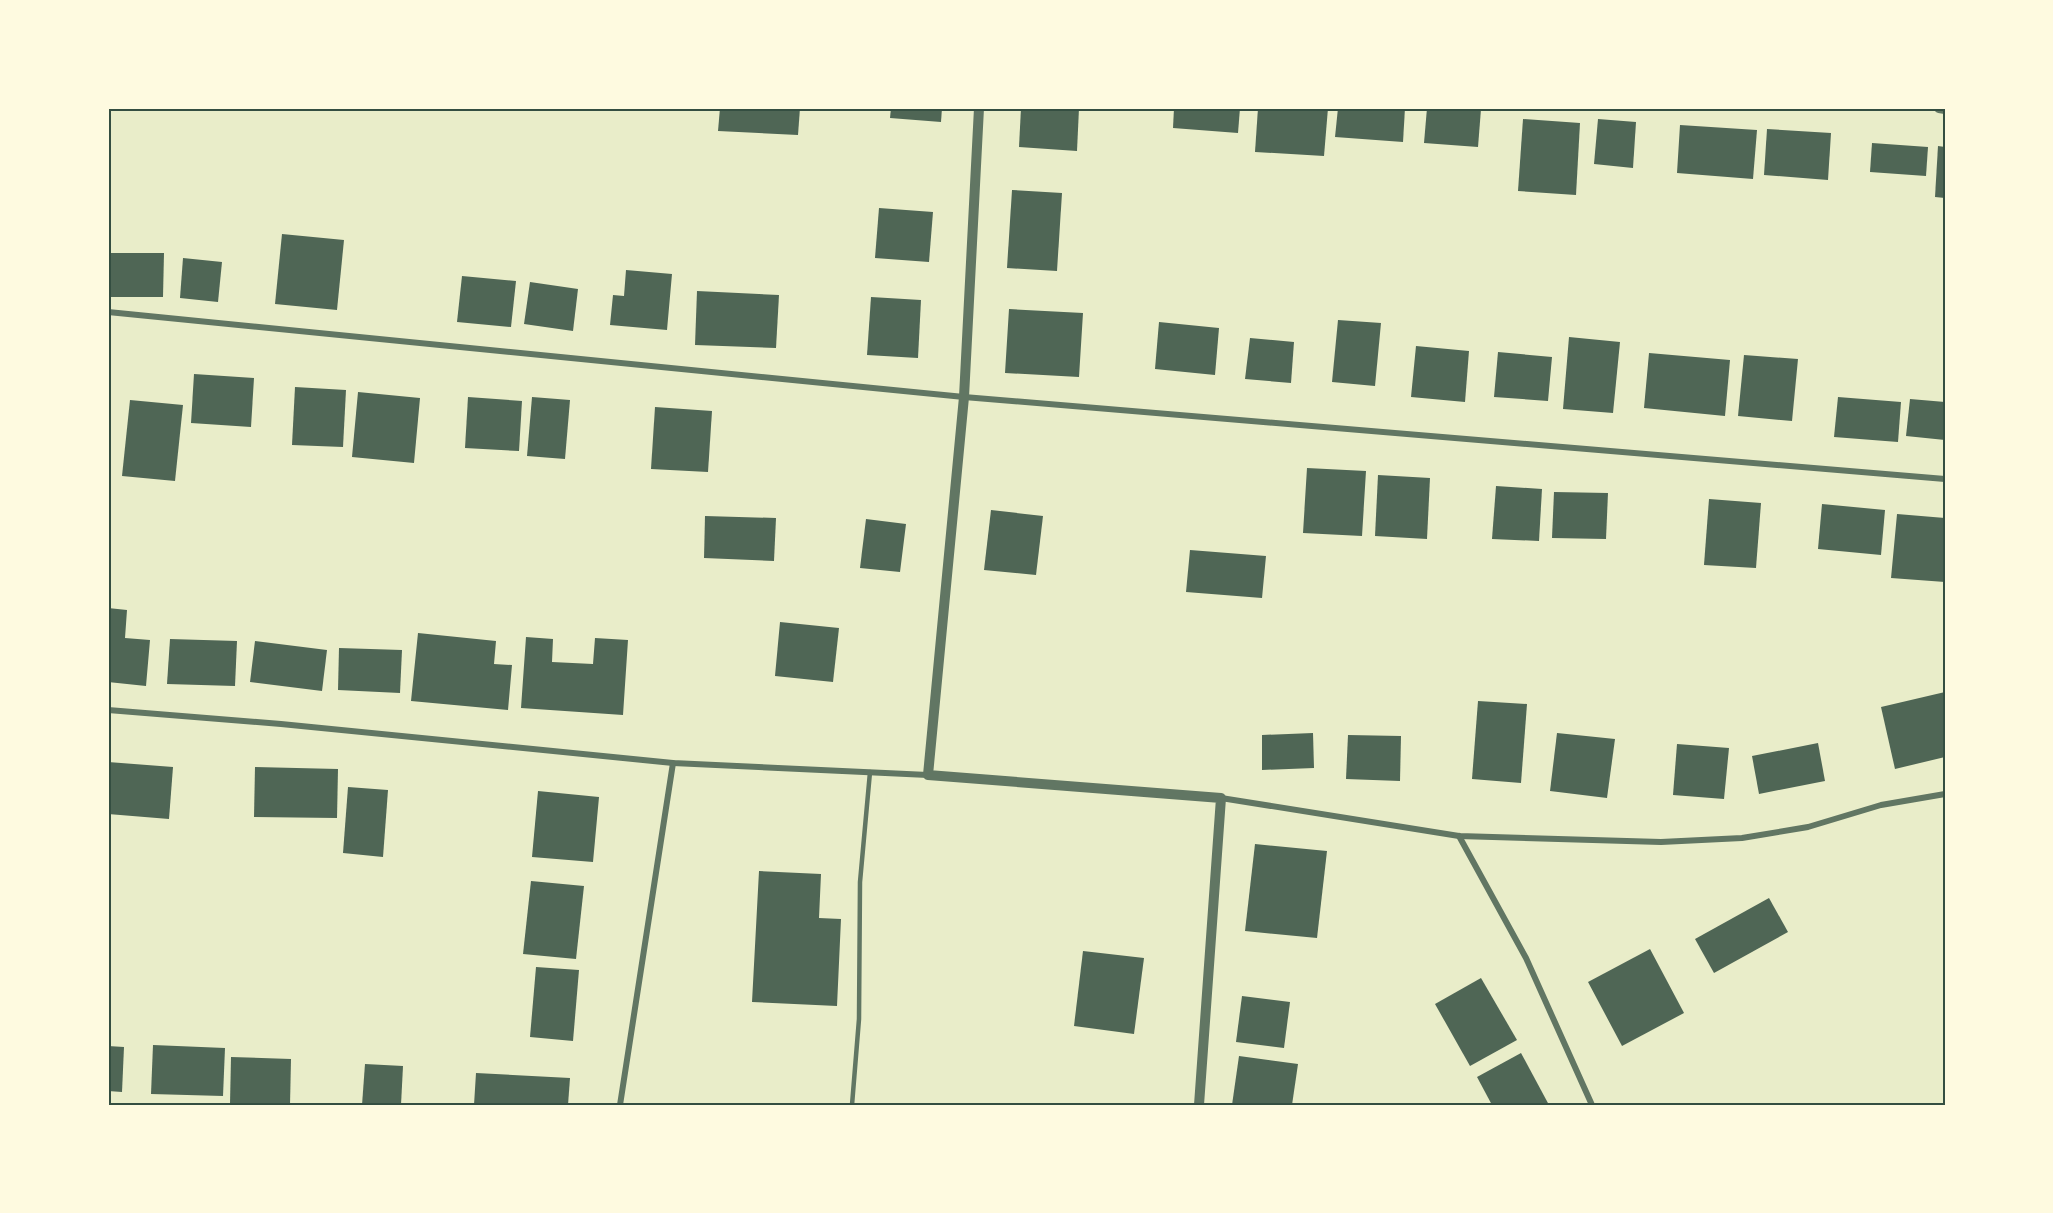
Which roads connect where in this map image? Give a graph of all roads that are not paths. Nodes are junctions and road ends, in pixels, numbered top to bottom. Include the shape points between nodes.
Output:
1 (979, 108) edge
2 (1939, 108) edge
3 (1945, 108) edge
4 (108, 312) edge
5 (964, 397) junction
6 (1945, 479) edge
7 (108, 710) edge
8 (673, 763) junction
9 (870, 772) junction
10 (928, 775) junction
11 (1945, 794) edge
12 (1221, 798) junction
13 (1459, 836) junction
14 (620, 1105) edge
15 (852, 1105) edge
16 (1199, 1105) edge
17 (1592, 1105) edge

1 - 5 street
2 - 3 street
4 - 5 street
5 - 6 street
5 - 10 street
7 - 8 street
8 - 9 street
8 - 14 street
9 - 10 street
9 - 15 lane via 860,882 859,1019
10 - 12 street
11 - 13 street via 1881,805 1808,827 1742,838 1661,842
12 - 13 street
12 - 16 street
13 - 17 street via 1526,958

